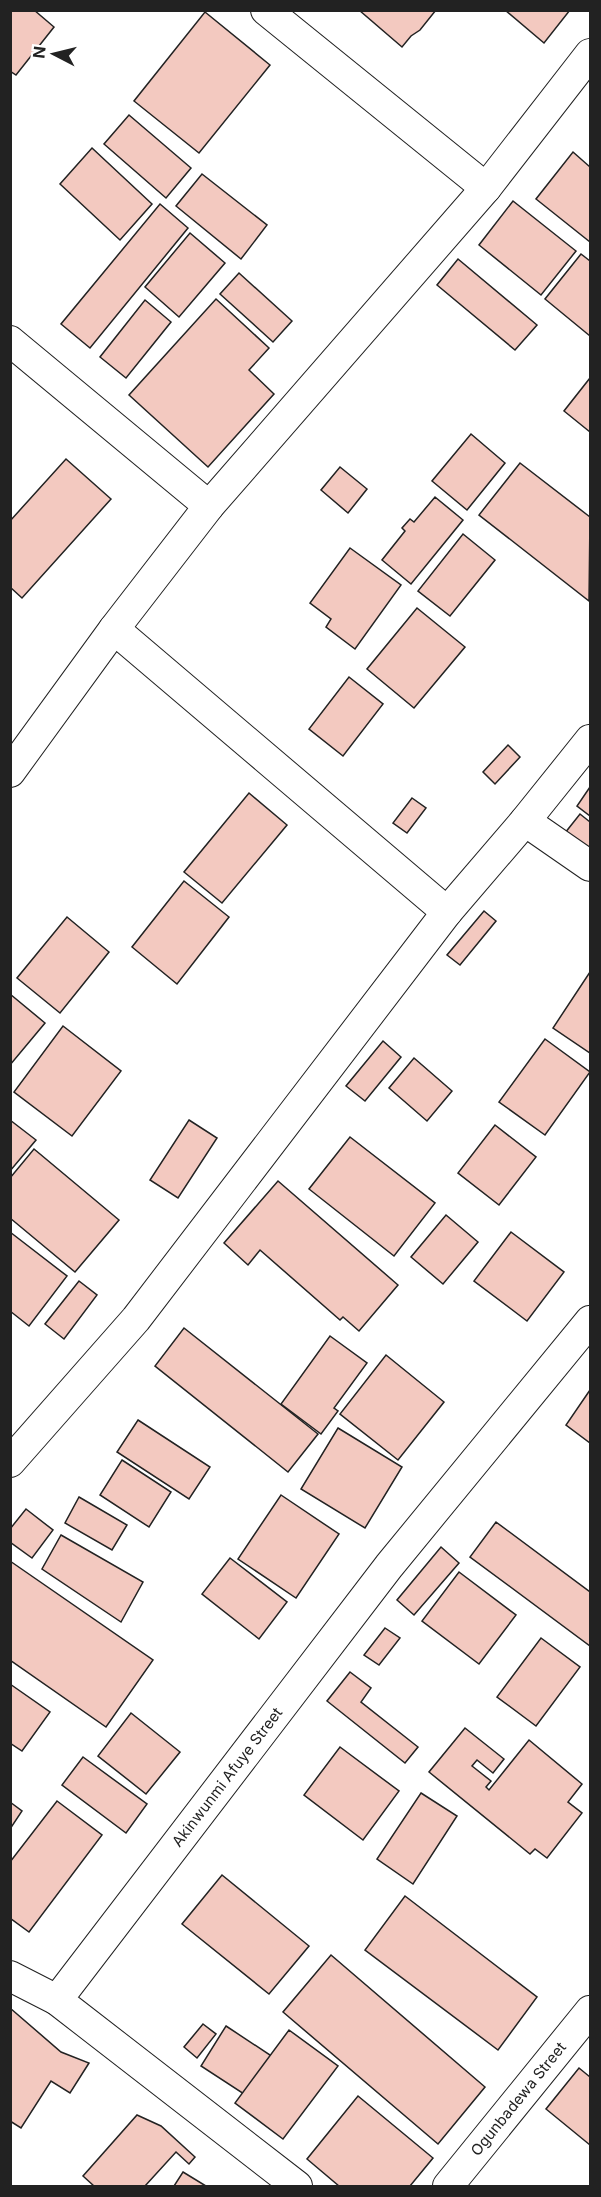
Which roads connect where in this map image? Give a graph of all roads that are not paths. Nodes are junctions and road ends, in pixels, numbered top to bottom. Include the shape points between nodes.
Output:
1 (266, 10) edge
2 (591, 54) edge
3 (486, 188) junction
4 (10, 341) edge
5 (209, 506) junction
6 (114, 629) junction
7 (591, 740) edge
8 (10, 772) edge
9 (525, 821) junction
10 (591, 866) edge
11 (447, 912) junction
12 (591, 1322) edge
13 (10, 1462) edge
14 (10, 1976) edge
15 (57, 2000) junction
16 (591, 2011) edge
17 (297, 2187) edge
18 (448, 2187) edge

1 - 3 street
2 - 3 street
3 - 5 street
4 - 5 street
5 - 6 street
6 - 8 street
6 - 11 street
7 - 9 street
9 - 10 street
9 - 11 street
11 - 13 street via 136,1319
12 - 15 street, Akinwunmi Afuye Street via 389,1566
14 - 15 street
15 - 17 street
16 - 18 street, Ogunbadewa Street

